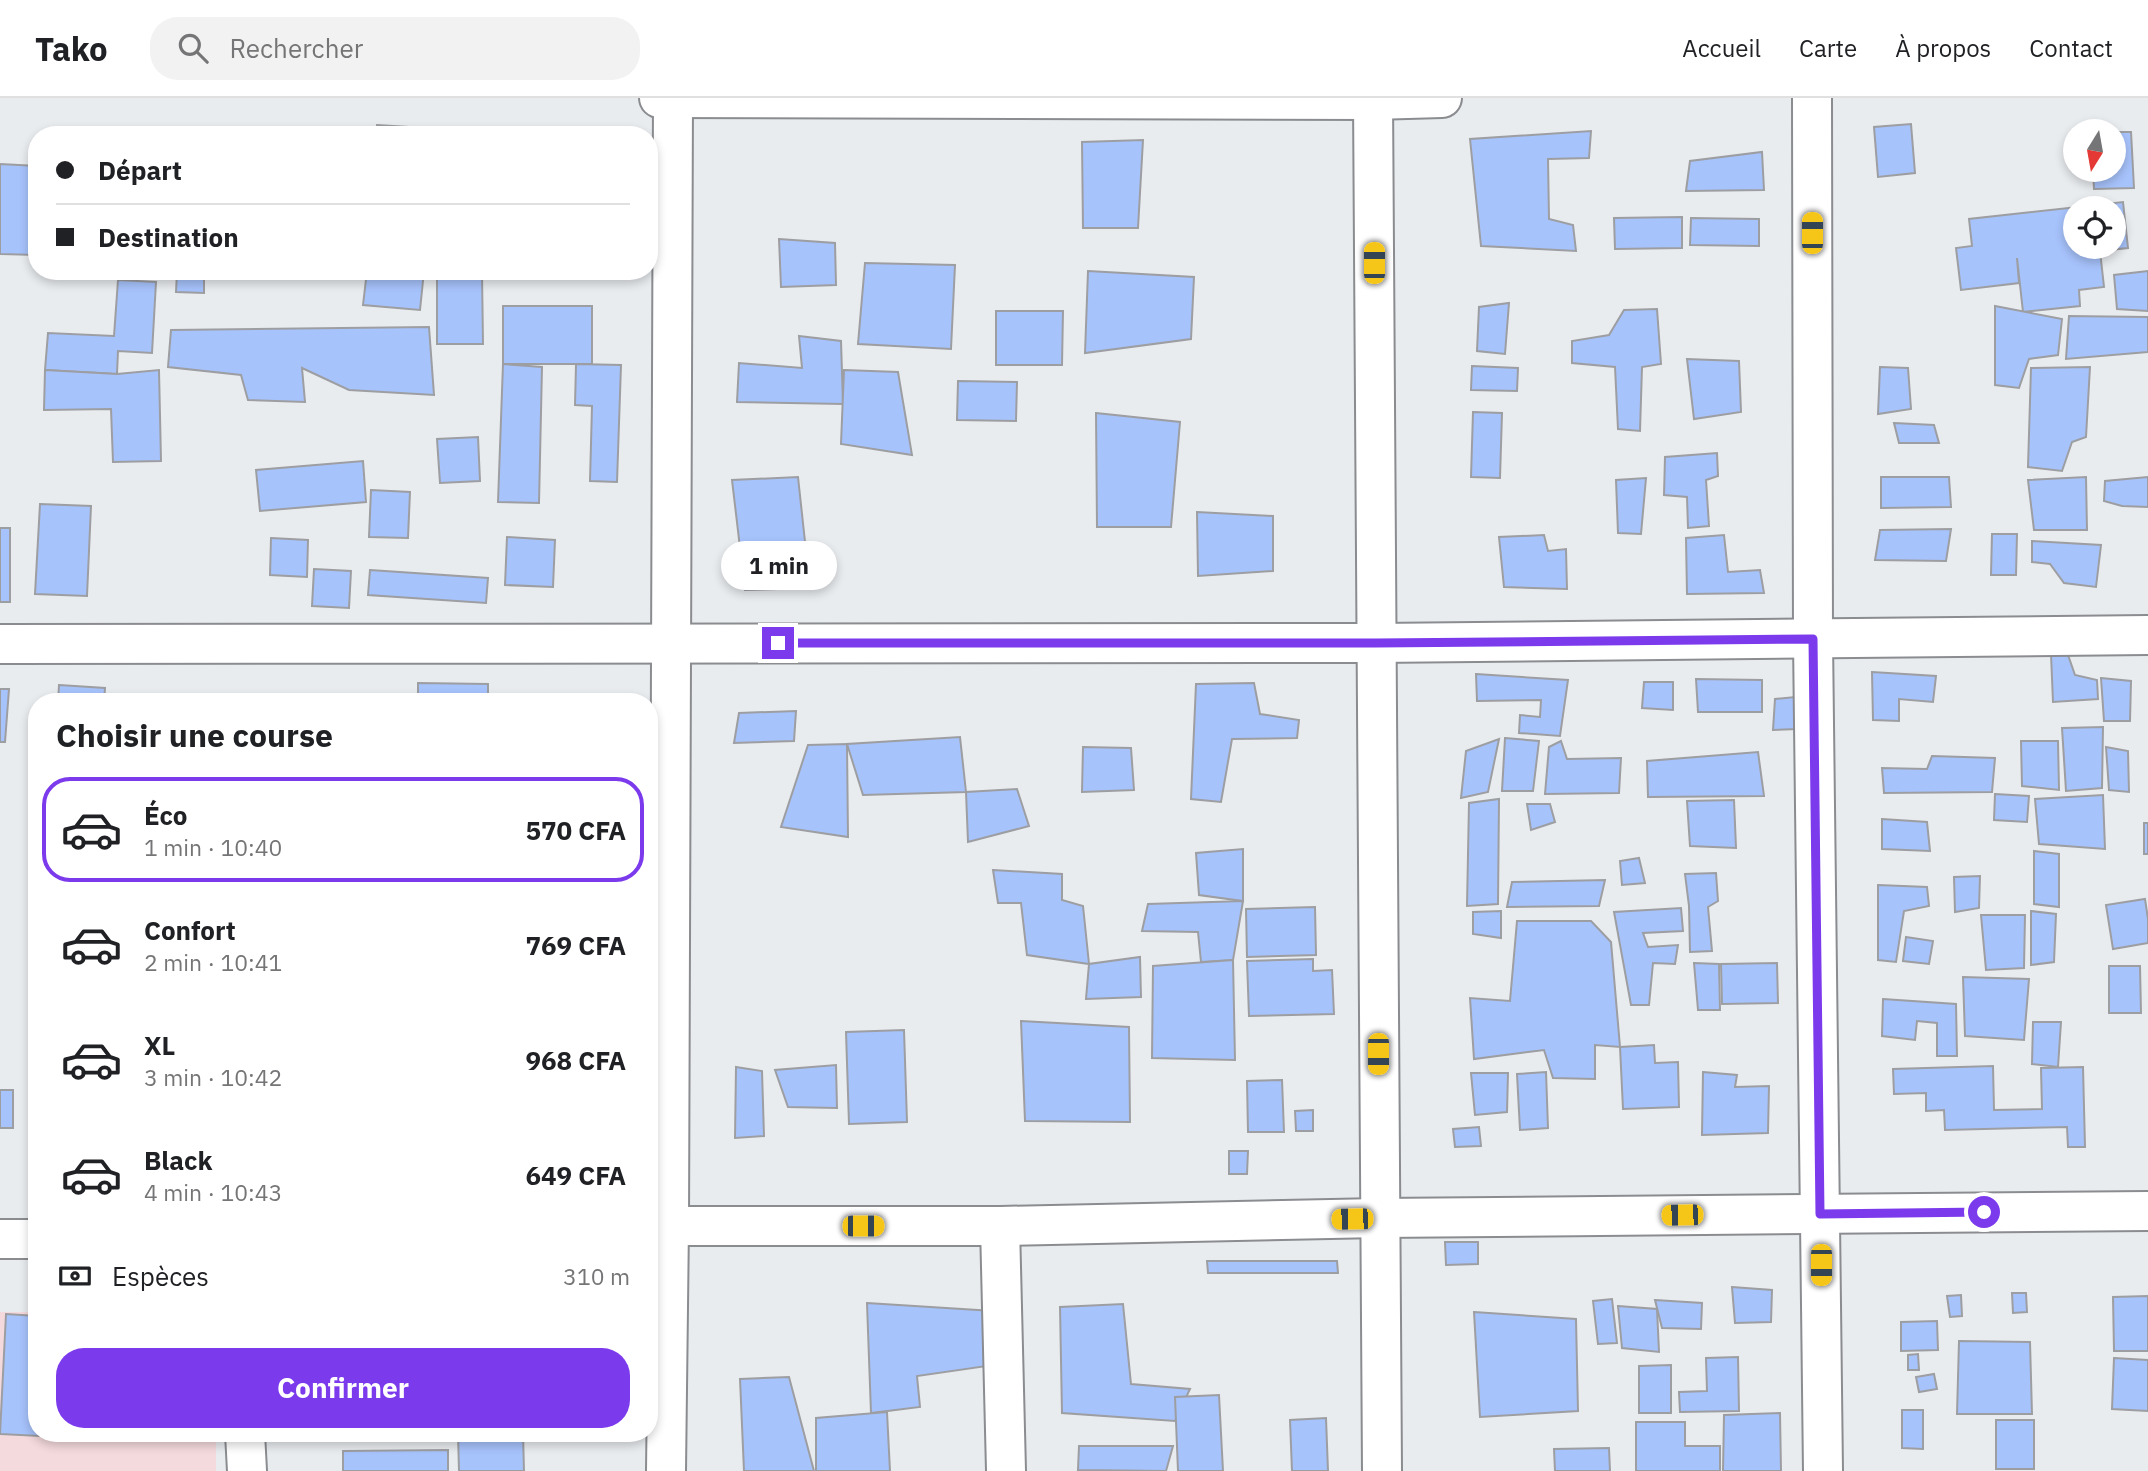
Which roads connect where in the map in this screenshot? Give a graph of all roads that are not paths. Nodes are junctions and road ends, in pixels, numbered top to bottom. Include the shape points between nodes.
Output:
1 (659, 98) edge
2 (673, 98) edge
3 (1442, 98) edge
4 (1812, 98) edge
5 (1373, 99) edge
6 (2148, 635) edge
7 (1813, 639) junction
8 (670, 643) junction
9 (1376, 643) junction
10 (0, 644) edge
11 (2148, 1211) edge
12 (1820, 1214) junction
13 (1379, 1219) junction
14 (659, 1225) edge
15 (1000, 1226) junction
16 (0, 1239) edge
17 (28, 1239) edge
18 (245, 1442) edge
19 (247, 1471) edge
20 (666, 1471) edge
21 (1006, 1471) edge
22 (1382, 1471) edge
23 (1823, 1471) edge

1 - 2 street
2 - 5 street
2 - 8 street
3 - 5 street
4 - 7 street
5 - 9 street
6 - 7 street
7 - 9 street
7 - 12 street
8 - 9 street
8 - 10 street
8 - 14 street
9 - 13 street
11 - 12 street
12 - 13 street
12 - 23 street
13 - 15 street
13 - 22 street
14 - 15 street
14 - 20 street
15 - 21 street
16 - 17 street
18 - 19 street

